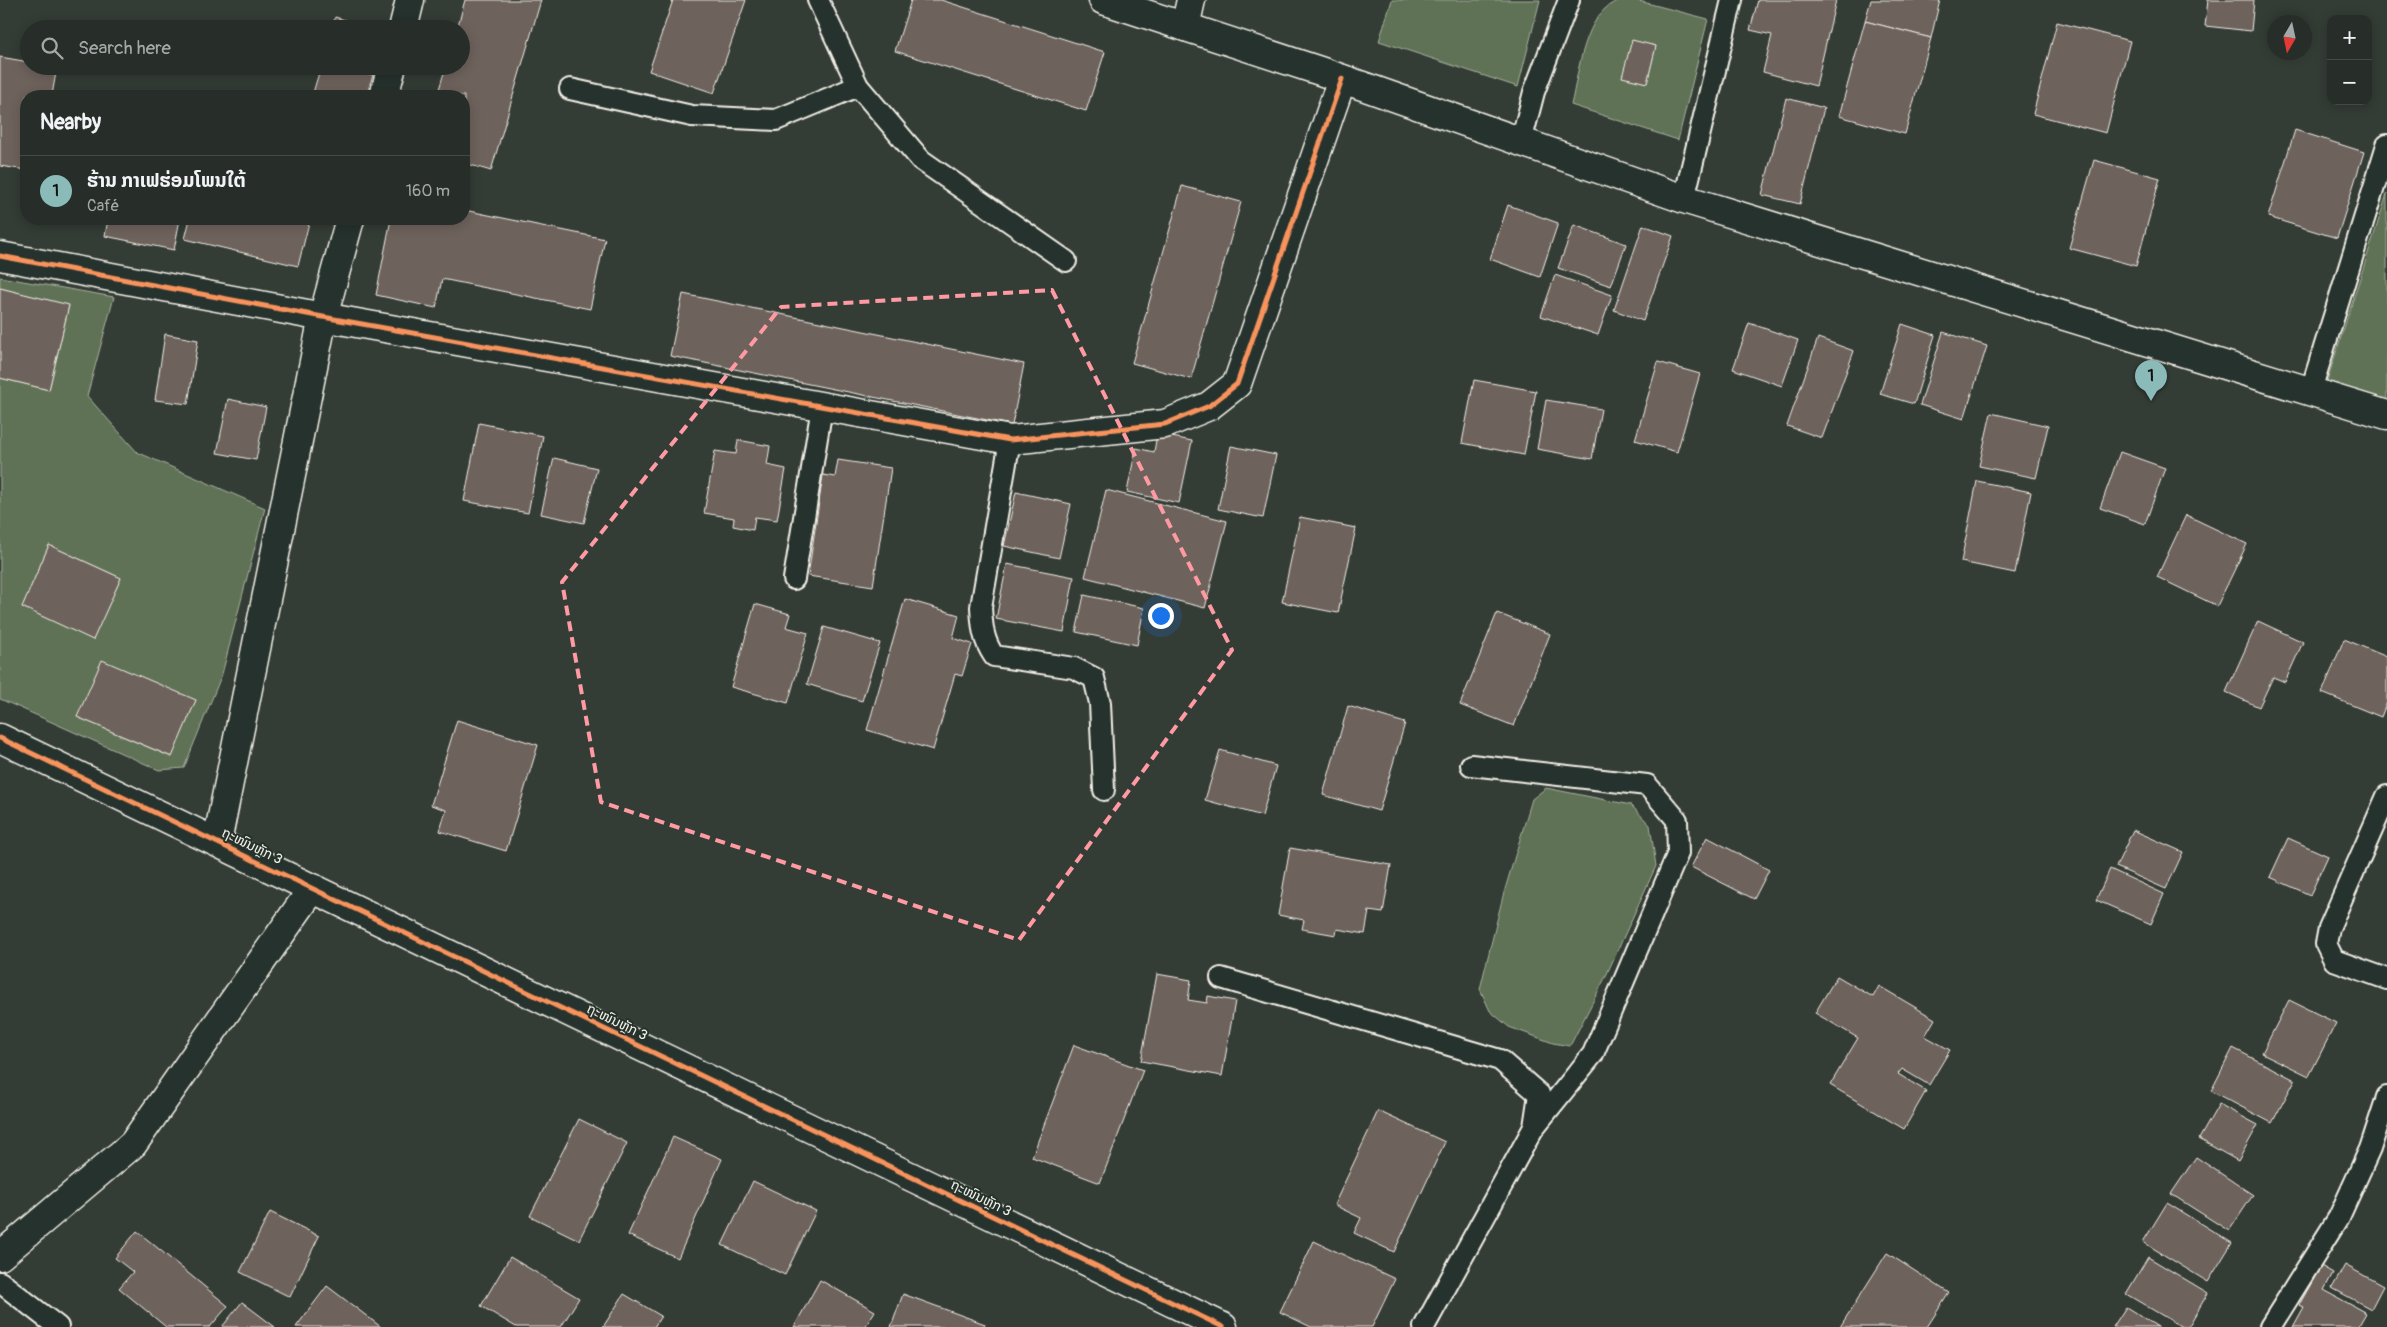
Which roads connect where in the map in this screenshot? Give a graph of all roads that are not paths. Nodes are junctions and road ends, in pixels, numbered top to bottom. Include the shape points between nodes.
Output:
1 (410, 0) edge
2 (818, 0) edge
3 (1103, 0) edge
4 (1191, 0) edge
5 (1569, 0) edge
6 (1732, 0) edge
7 (404, 20) edge
8 (1185, 28) junction
9 (390, 75) edge
10 (1342, 79) junction
11 (858, 86) junction
12 (570, 89) dead end
13 (386, 90) edge
14 (1521, 142) junction
15 (2387, 145) edge
16 (1684, 199) junction
17 (348, 225) edge
18 (0, 256) edge
19 (1066, 261) dead end
20 (322, 317) junction
21 (2311, 390) junction
22 (822, 407) junction
23 (2387, 415) edge
24 (1010, 440) junction
25 (794, 579) dead end
26 (0, 738) edge
27 (1471, 765) dead end
28 (1104, 790) dead end
29 (2387, 796) edge
30 (217, 842) junction
31 (313, 888) junction
32 (1221, 978) dead end
33 (2387, 979) edge
34 (2387, 1097) edge
35 (1534, 1128) junction
36 (0, 1256) edge
37 (0, 1282) edge
38 (58, 1327) edge
39 (1223, 1327) edge
40 (1424, 1327) edge
41 (2270, 1327) edge

1 - 7 street
2 - 11 lane
3 - 8 street
4 - 8 street
5 - 14 lane via 1534,92
6 - 16 lane
8 - 10 street
9 - 13 street
10 - 14 street
10 - 24 street via 1238,384 1209,406 1166,424
11 - 12 lane via 776,120 692,116
11 - 19 lane via 921,160
14 - 16 street
15 - 21 lane
16 - 21 street
17 - 20 street
18 - 20 street
20 - 22 street
20 - 30 street
21 - 23 street
22 - 24 street
22 - 25 lane
24 - 28 lane via 981,607 986,644 994,656 1074,668 1094,678 1100,703
26 - 30 street, ຖະໜົນຫຼັກ 3
27 - 35 lane via 1647,785 1677,820 1678,853 1593,1054
29 - 33 lane via 2329,928 2326,944 2334,960
30 - 31 street, ຖະໜົນຫຼັກ 3
31 - 36 street via 132,1144
31 - 39 street, ຖະໜົນຫຼັກ 3
32 - 35 lane via 1500,1060 1539,1094
34 - 41 lane via 2370,1149 2339,1218
35 - 40 lane
37 - 38 lane

